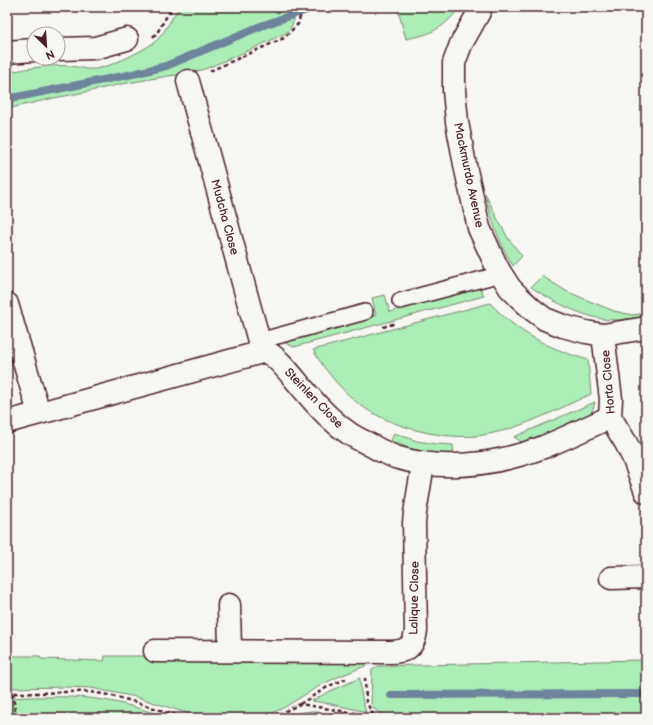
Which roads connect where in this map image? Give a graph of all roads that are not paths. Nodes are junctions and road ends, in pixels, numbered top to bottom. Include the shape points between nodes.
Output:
1 (481, 7) edge
2 (127, 39) dead end
3 (66, 49) edge
4 (26, 51) edge
5 (7, 52) edge
6 (188, 81) road end
7 (501, 274) junction
8 (400, 301) dead end
9 (7, 304) edge
10 (365, 312) dead end
11 (646, 328) edge
12 (603, 335) junction
13 (261, 347) junction
14 (39, 413) junction
15 (610, 417) junction
16 (7, 422) edge
17 (423, 464) junction
18 (646, 492) edge
19 (646, 576) edge
20 (611, 578) dead end
21 (229, 605) dead end
22 (155, 651) dead end
23 (230, 651) junction

1 - 7 street, Mackmurdo Avenue via 454,63 454,90 469,183 480,228
2 - 3 street via 95,48
4 - 5 street
6 - 13 street, Mudcha Close
7 - 8 lane
7 - 12 street, Mackmurdo Avenue via 510,288 545,319
9 - 14 street
10 - 13 lane
11 - 12 street, Mackmurdo Avenue
12 - 15 street, Horta Close via 611,399
13 - 14 street
13 - 17 street, Steinlen Close via 277,360 330,418 349,434 385,452
14 - 16 street
15 - 17 street, Steinlen Close via 542,448 510,457 478,464
15 - 18 street, Horta Close via 633,457
17 - 23 street, Lalique Close via 414,523 416,631 412,644 399,652
19 - 20 street
21 - 23 street
22 - 23 street, Lalique Close

